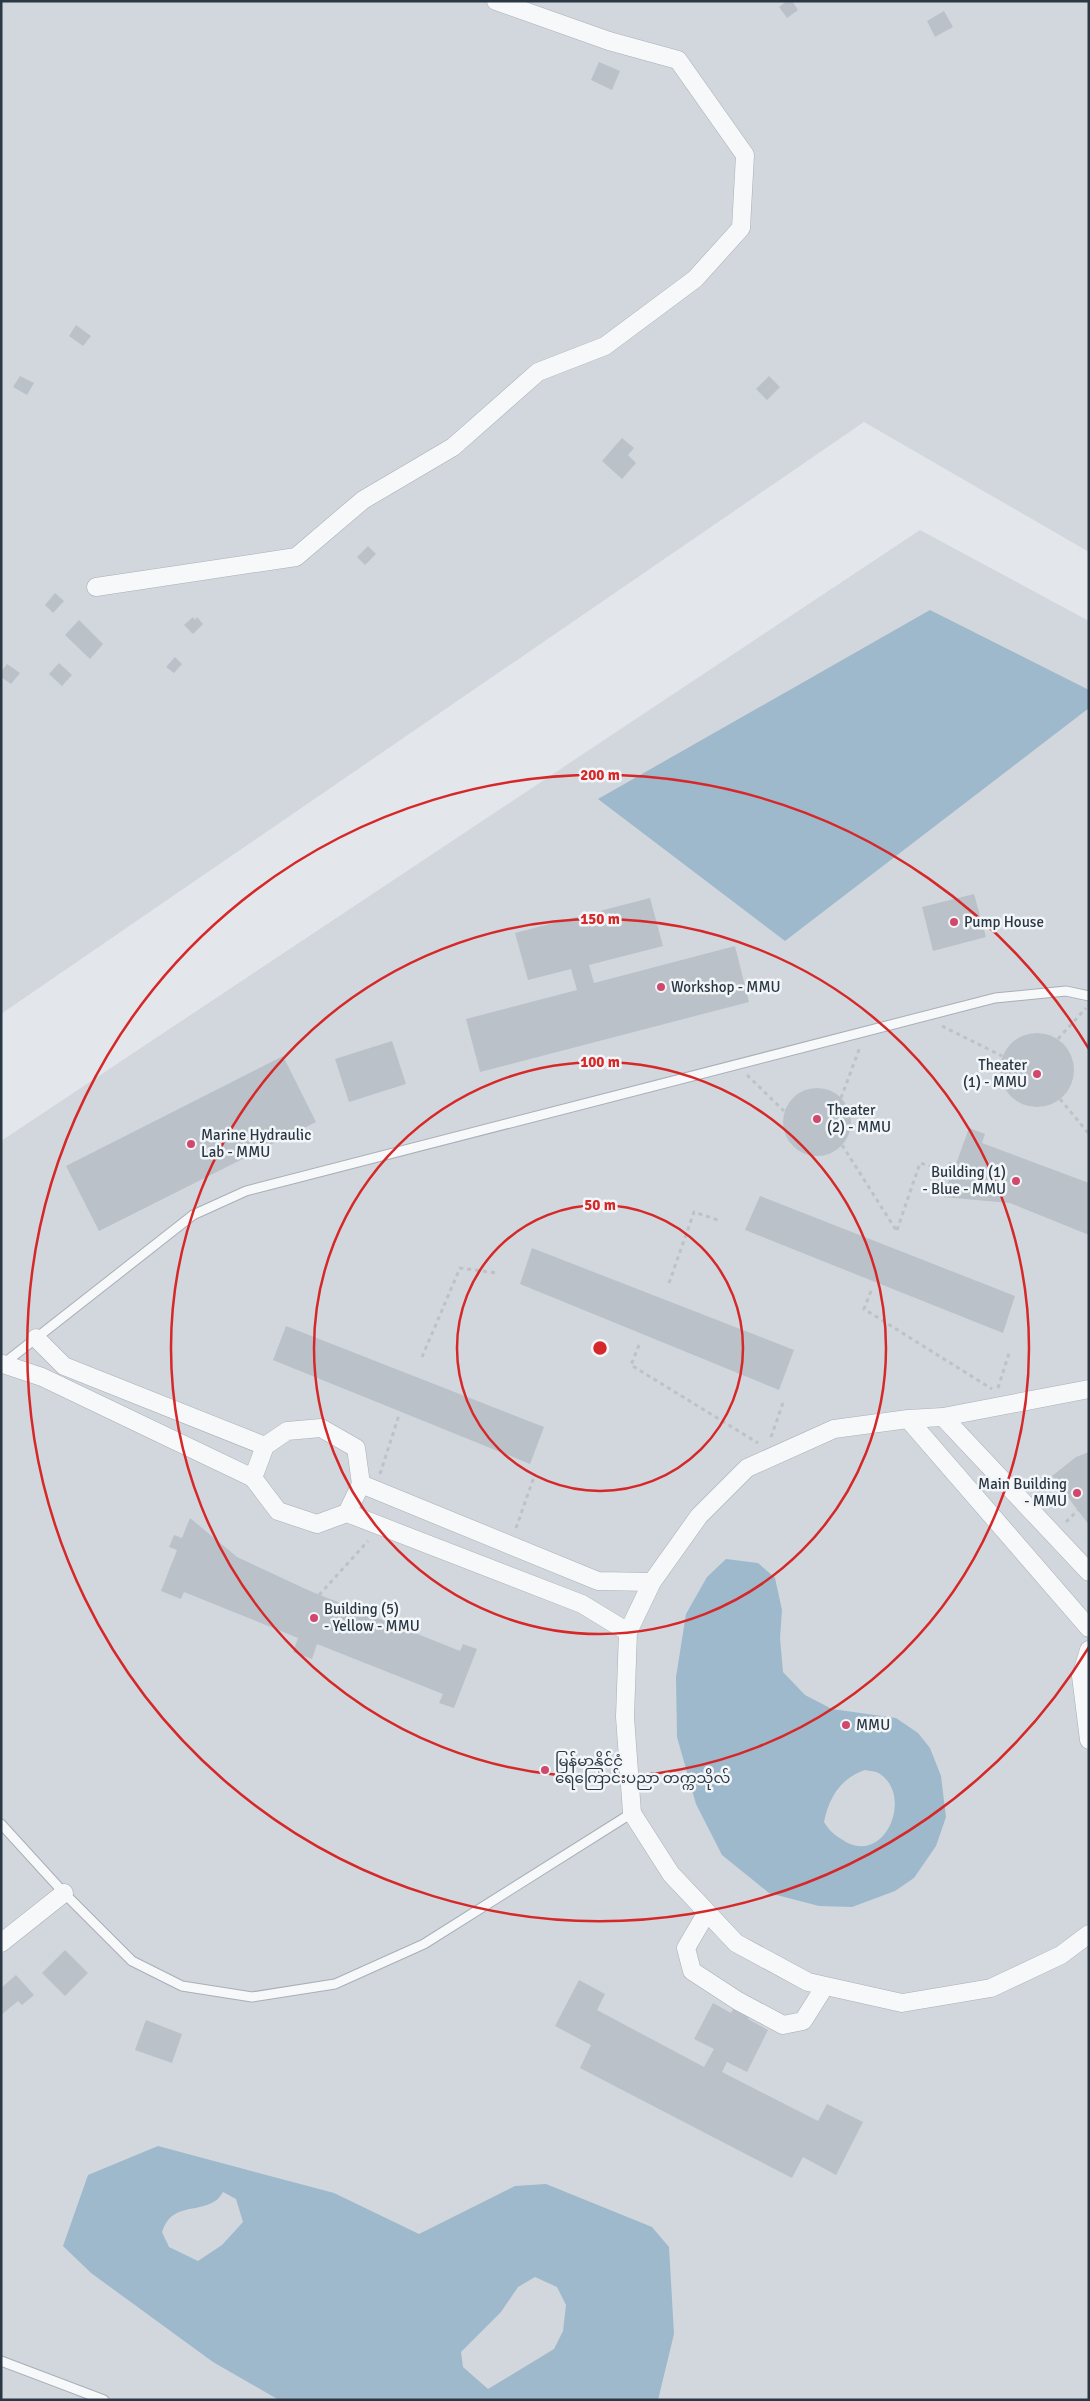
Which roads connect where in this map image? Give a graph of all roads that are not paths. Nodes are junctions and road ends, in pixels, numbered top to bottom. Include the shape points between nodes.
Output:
1 (496, 1) edge
2 (96, 587) dead end
3 (1089, 996) edge
4 (36, 1338) junction
5 (2, 1365) edge
6 (1089, 1390) edge
7 (943, 1417) junction
8 (908, 1419) junction
9 (265, 1446) junction
10 (252, 1478) junction
11 (369, 1486) junction
12 (347, 1513) junction
13 (1089, 1572) edge
14 (652, 1582) junction
15 (1089, 1628) edge
16 (628, 1632) junction
17 (1089, 1650) edge
18 (1089, 1740) edge
19 (632, 1813) junction
20 (1, 1824) edge
21 (64, 1893) junction
22 (707, 1912) junction
23 (1089, 1934) edge
24 (1, 1943) edge
25 (824, 1986) junction
26 (1, 2361) edge
27 (104, 2400) edge

1 - 2 street via 609,41 678,60 745,154 741,228 695,279 605,346 538,372 453,447 363,500 296,557
3 - 4 lane via 1066,990 995,998 246,1191 192,1215
4 - 5 lane
4 - 9 street via 64,1366
5 - 10 street via 42,1377
6 - 7 street
7 - 8 street
7 - 13 street
8 - 14 street via 834,1430 765,1455 747,1468 700,1516
8 - 15 street
9 - 10 street
9 - 11 street via 288,1432 321,1428 356,1448
10 - 12 street via 278,1511 317,1524
11 - 12 street
11 - 14 street via 598,1580
12 - 16 street via 582,1604
14 - 16 street
16 - 19 street via 624,1717
17 - 18 street via 1081,1676
19 - 21 lane via 424,1944 335,1984 252,1997 182,1986 132,1961
19 - 22 street via 671,1874
20 - 21 lane
21 - 24 street
22 - 25 street via 736,1943 808,1982
22 - 25 street via 686,1948 692,1971 783,2025 803,2021
23 - 25 street via 1061,1955 991,1988 902,2002
26 - 27 lane

